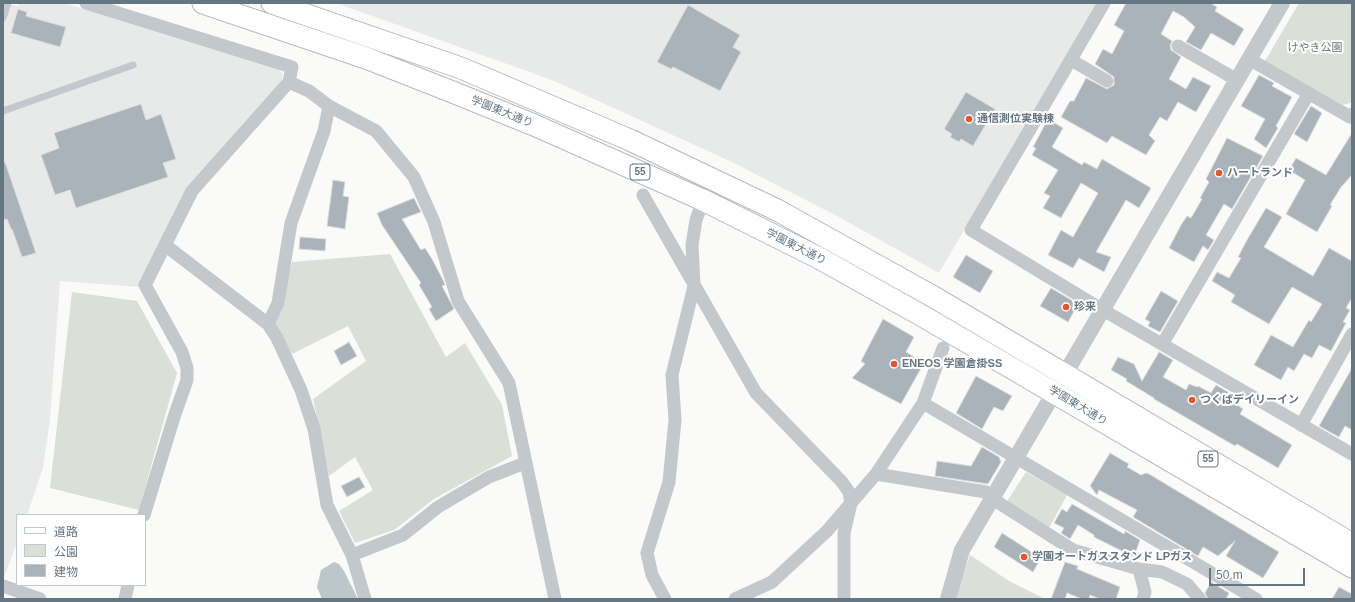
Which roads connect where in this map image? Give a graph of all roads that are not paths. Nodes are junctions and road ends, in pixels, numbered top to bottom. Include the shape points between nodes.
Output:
1 (8, 3) edge
2 (86, 3) edge
3 (203, 3) edge
4 (272, 3) edge
5 (1104, 3) edge
6 (1282, 3) edge
7 (3, 18) edge
8 (1178, 46) dead end
9 (1249, 59) junction
10 (1071, 60) junction
11 (133, 66) dead end
12 (1236, 80) junction
13 (1107, 81) dead end
14 (289, 82) junction
15 (1309, 93) junction
16 (329, 106) junction
17 (3, 111) edge
18 (1352, 114) edge
19 (642, 195) dead end
20 (703, 200) junction
21 (165, 245) junction
22 (694, 286) junction
23 (1103, 310) junction
24 (268, 324) junction
25 (1352, 334) edge
26 (1162, 343) junction
27 (943, 348) dead end
28 (1059, 383) junction
29 (923, 403) junction
30 (1301, 425) junction
31 (1352, 454) edge
32 (1016, 457) junction
33 (525, 462) junction
34 (876, 474) junction
35 (993, 497) junction
36 (851, 503) junction
37 (144, 514) edge
38 (1352, 544) edge
39 (352, 555) junction
40 (1352, 567) edge
41 (1139, 569) junction
42 (3, 586) edge
43 (128, 586) edge
44 (40, 599) edge
45 (125, 599) edge
46 (365, 599) edge
47 (555, 599) edge
48 (665, 599) edge
49 (735, 599) edge
50 (844, 599) edge
51 (948, 599) edge
52 (1143, 599) edge
53 (1200, 599) edge
54 (1256, 599) edge

1 - 7 lane
2 - 14 street via 292,67
3 - 20 main road, 学園東大通り / 55 via 366,58 450,91 534,125
4 - 28 main road, 学園東大通り / 55 via 461,68 630,140 777,210 873,262
5 - 10 street
6 - 9 street
8 - 12 street
9 - 12 street
9 - 15 street
10 - 13 street
10 - 23 street via 972,230
11 - 17 lane
12 - 23 street
14 - 16 street via 309,91
14 - 21 street via 192,191
15 - 18 street via 1350,117
15 - 26 street
16 - 24 street via 324,131 290,223 278,303
16 - 33 street via 376,131 414,177 434,222 458,301 509,383
19 - 22 street
20 - 22 street via 696,220 692,245
20 - 28 main road, 学園東大通り / 55 via 819,258 926,318
21 - 24 street
21 - 37 street via 145,285 182,352 187,368 187,380
22 - 36 street via 756,393 842,482 849,492
22 - 48 street via 672,375 675,420 669,482 647,553 652,575
23 - 26 street
23 - 28 street
24 - 39 street via 301,390 314,429 327,505
25 - 30 street
26 - 30 street
27 - 29 street
28 - 32 street
28 - 38 main road, 学園東大通り / 55
28 - 40 main road, 学園東大通り / 55
29 - 32 street
29 - 34 street
30 - 31 street
32 - 35 street
32 - 54 street
33 - 39 street via 489,477 438,507 403,535
33 - 47 street
34 - 35 street via 986,492
34 - 36 street
35 - 41 street via 1073,550
35 - 51 street via 962,550
36 - 49 street via 828,531 772,582
36 - 50 street via 844,533
39 - 46 street
41 - 52 street via 1145,592
41 - 53 street via 1162,572 1179,579
42 - 44 street
43 - 45 street

